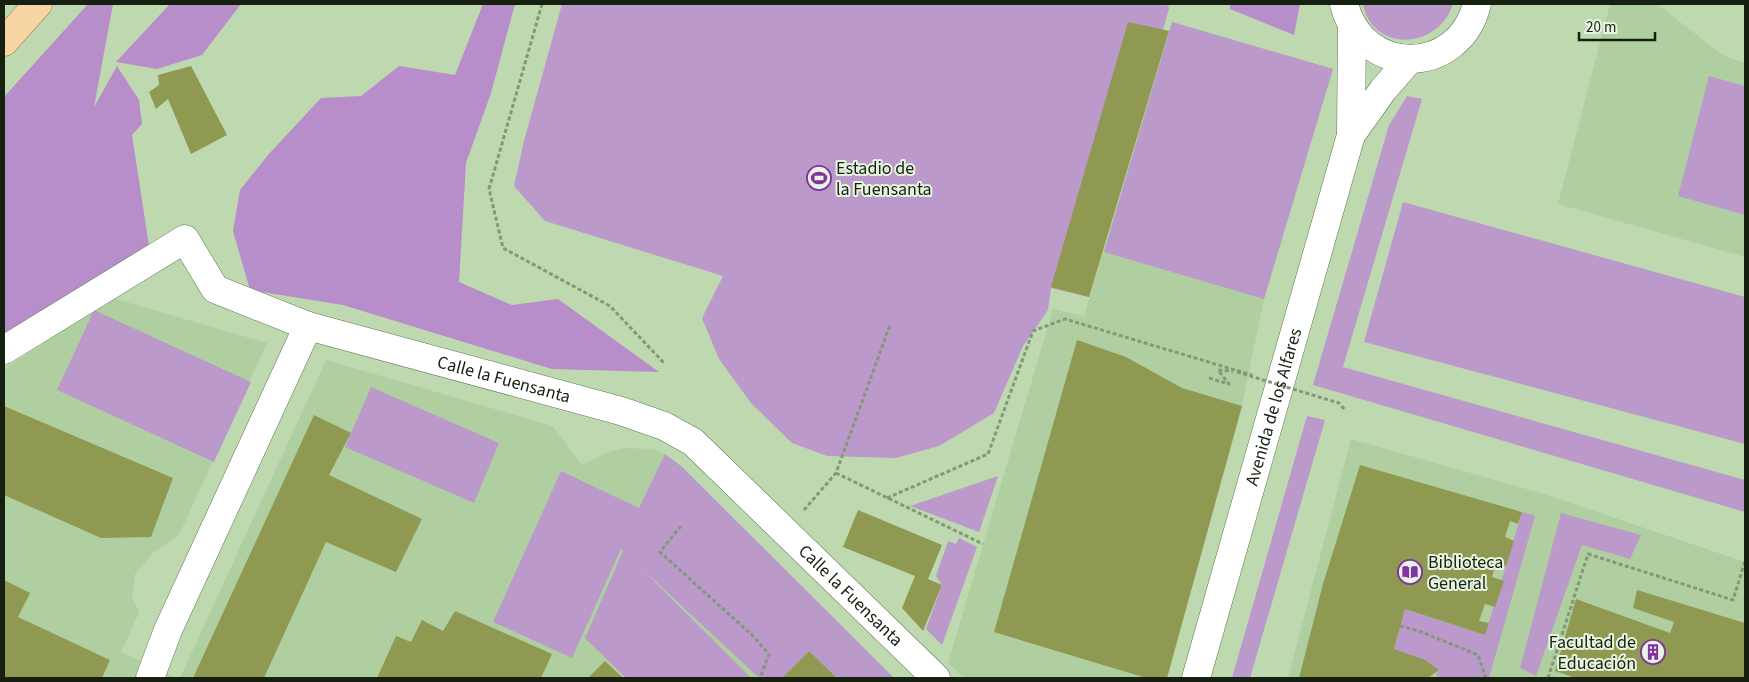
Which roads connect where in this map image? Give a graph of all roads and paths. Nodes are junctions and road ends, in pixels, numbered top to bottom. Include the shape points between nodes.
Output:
1 (38, 4) edge
2 (542, 4) edge
3 (1477, 7) edge
4 (1348, 14) edge
5 (4, 42) edge
6 (1410, 59) junction
7 (1351, 135) junction
8 (890, 325) dead end
9 (308, 326) junction
10 (4, 350) edge
11 (664, 363) dead end
12 (1252, 375) dead end
13 (1209, 378) dead end
14 (1345, 410) dead end
15 (836, 473) junction
16 (887, 498) junction
17 (804, 510) dead end
18 (682, 526) dead end
19 (984, 544) dead end
20 (1745, 561) edge
21 (1400, 626) dead end
22 (150, 678) edge
23 (760, 678) edge
24 (936, 678) edge
25 (1196, 678) edge
26 (1486, 678) edge
27 (1548, 678) edge

1 - 5 main road
2 - 11 path via 489,189 503,248 610,306
3 - 6 street via 1466,30 1453,44 1437,54
4 - 6 street via 1361,38 1380,52
4 - 7 street, Avenida de los Alfares
6 - 7 street, Avenida de los Alfares via 1382,90
7 - 25 street, Avenida de los Alfares
8 - 15 path
9 - 10 street, Calle la Fuensanta via 215,289 185,240
9 - 22 street via 168,630
9 - 24 street, Calle la Fuensanta via 622,411 664,426 693,442
12 - 16 path via 1065,319 1033,330 988,454
13 - 14 path, bridge via 1229,384 1218,370 1237,372 1339,403
15 - 16 path
15 - 17 path
16 - 19 path
18 - 23 path via 660,552 769,654
20 - 27 path via 1733,600 1588,554
21 - 26 path via 1478,655

